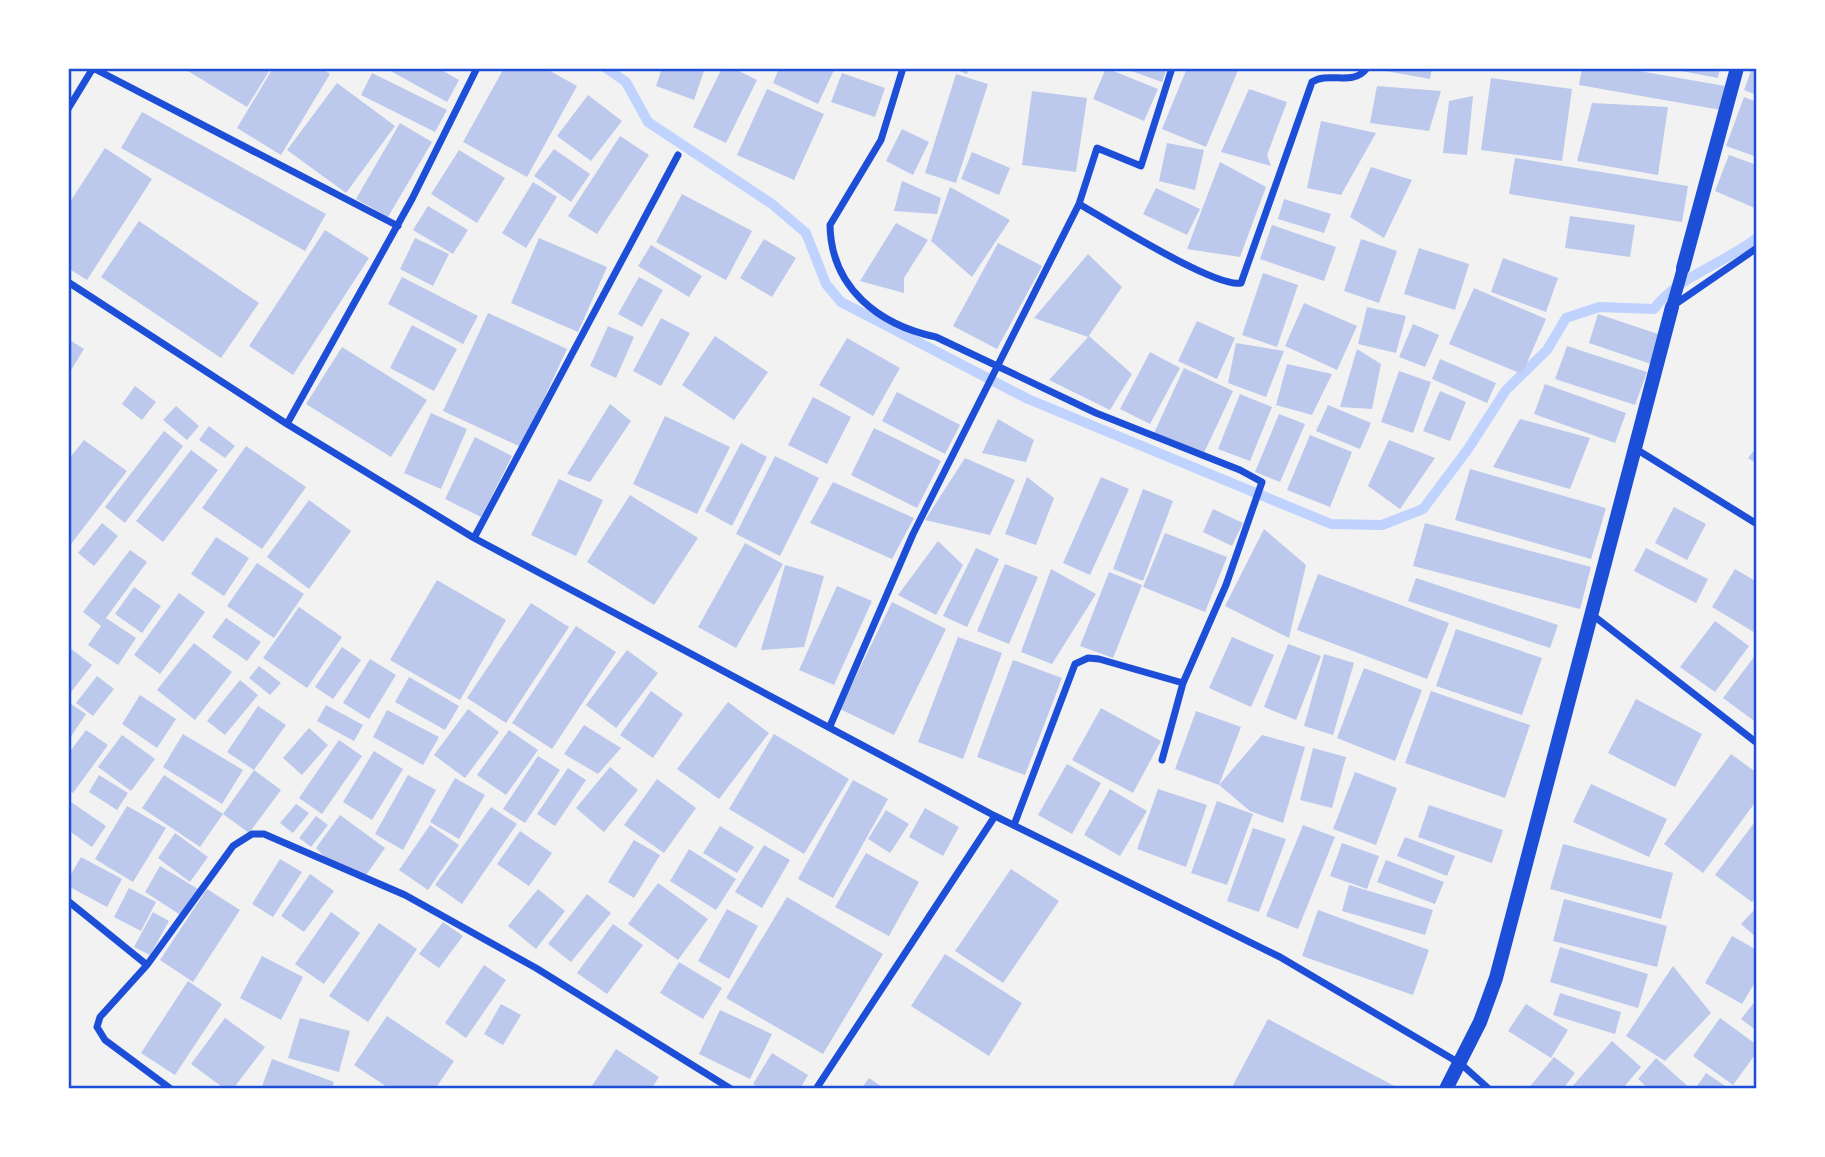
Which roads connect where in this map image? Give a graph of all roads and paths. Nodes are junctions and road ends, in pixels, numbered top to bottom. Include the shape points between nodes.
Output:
1 (93, 68) edge
2 (477, 68) edge
3 (903, 68) edge
4 (1172, 68) edge
5 (1367, 68) edge
6 (1737, 68) edge
7 (68, 108) edge
8 (678, 155) dead end
9 (1079, 204) junction
10 (398, 226) junction
11 (1757, 248) edge
12 (1683, 268) joint
13 (68, 282) edge
14 (1673, 306) junction
15 (995, 367) junction
16 (286, 424) junction
17 (1636, 449) junction
18 (1757, 524) edge
19 (474, 538) junction
20 (1590, 612) junction
21 (1183, 682) junction
22 (830, 726) junction
23 (1757, 743) edge
24 (1162, 760) dead end
25 (995, 816) junction
26 (1014, 825) junction
27 (68, 901) edge
28 (147, 965) junction
29 (1461, 1064) junction
30 (171, 1089) edge
31 (731, 1089) edge
32 (816, 1089) edge
33 (1446, 1089) edge
34 (1489, 1089) edge

1 - 7 street
1 - 10 street
2 - 10 street
3 - 15 street via 881,140 830,225 835,256 851,291 887,320 936,337
4 - 9 street via 1141,166 1097,148
5 - 9 street via 1353,78 1323,77 1312,82 1241,283 1202,271
6 - 12 main road
8 - 19 street
9 - 15 street
10 - 16 street
11 - 14 street
12 - 14 street
13 - 16 street
14 - 17 main road
15 - 21 street via 1262,482 1226,585
15 - 22 street via 914,534
16 - 19 street
17 - 18 street
17 - 20 main road
19 - 22 street
20 - 23 street
20 - 29 main road via 1496,978
21 - 24 street
21 - 26 street via 1099,659 1075,664
22 - 25 street
25 - 26 street
25 - 32 street
26 - 29 street via 1280,957
27 - 28 street
28 - 30 street via 100,1017 97,1027 105,1040
28 - 31 street via 233,846 252,834 264,834 405,895 536,968
29 - 33 main road
29 - 34 street

